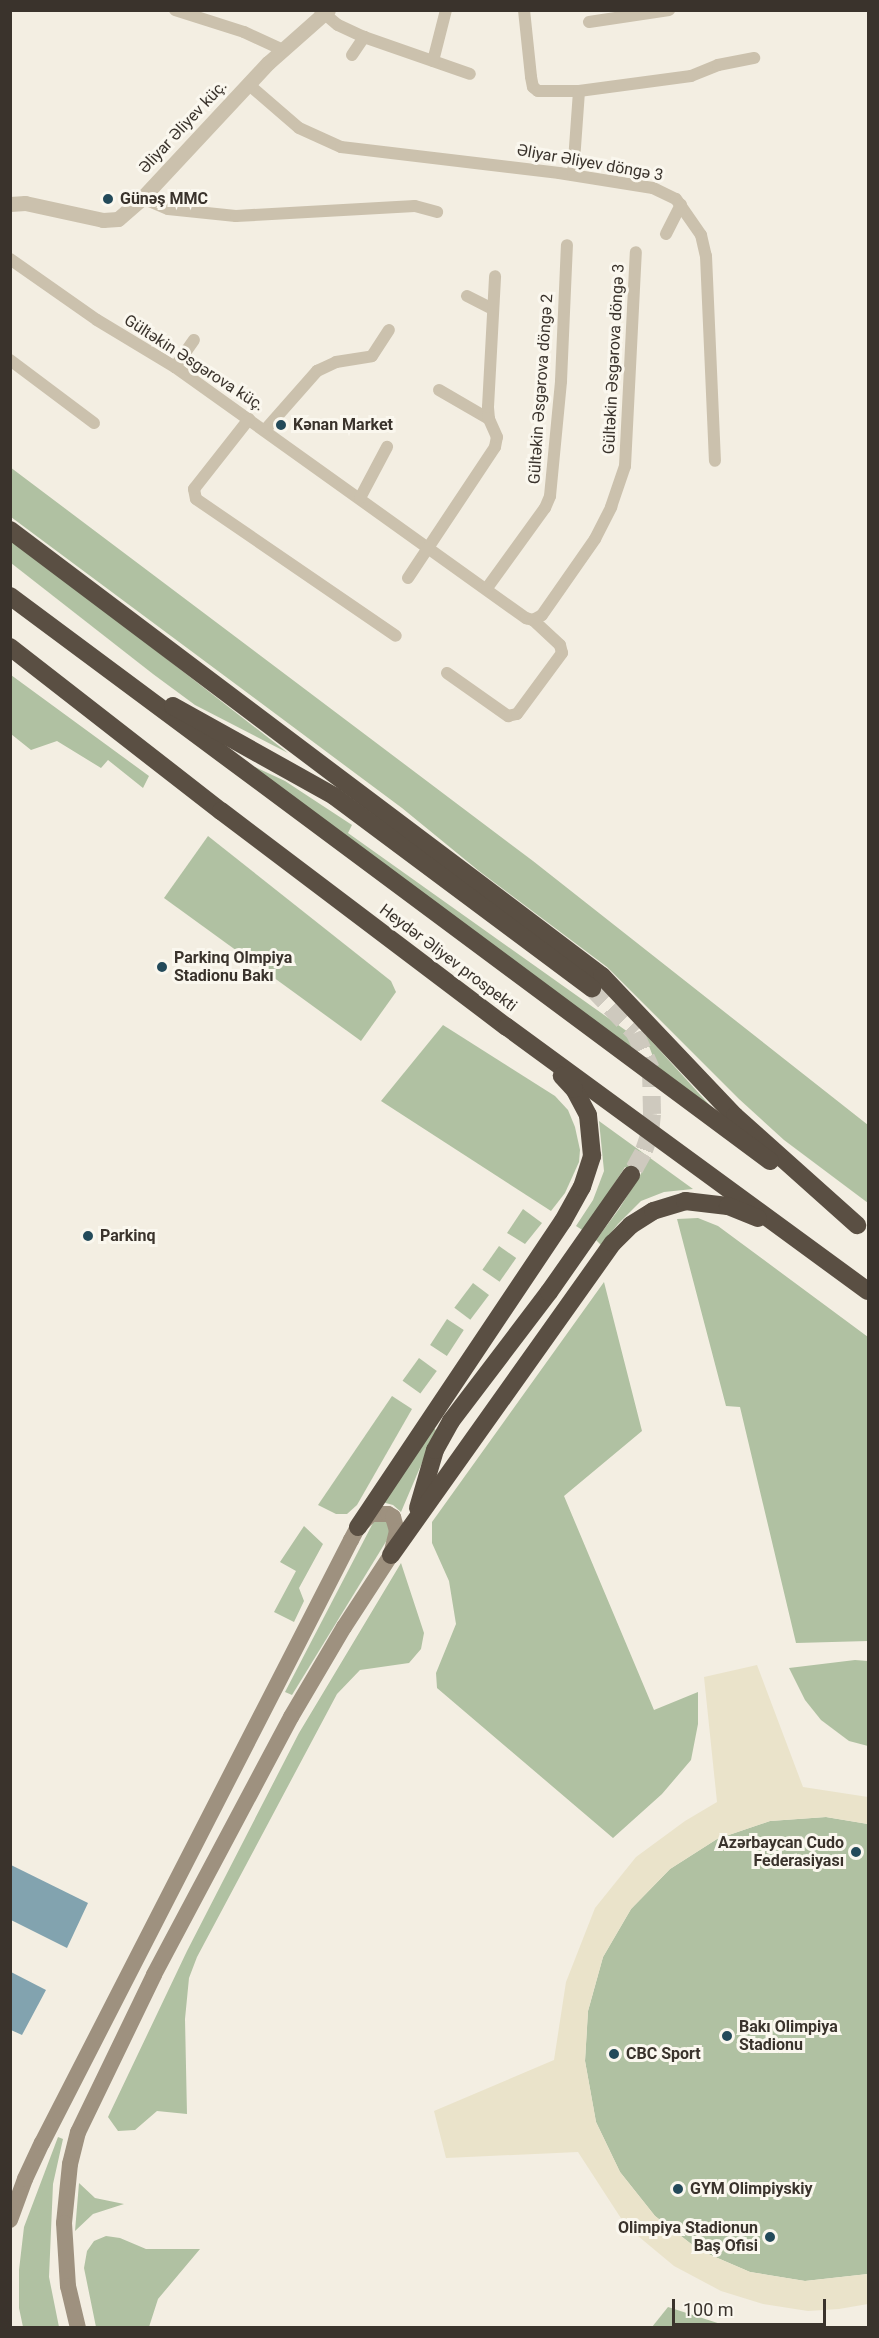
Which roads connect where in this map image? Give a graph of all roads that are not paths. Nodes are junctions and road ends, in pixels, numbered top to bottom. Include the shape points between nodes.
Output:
1 (175, 10) edge
2 (446, 10) edge
3 (524, 10) edge
4 (669, 10) edge
5 (324, 12) edge
6 (589, 22) dead end
7 (364, 37) junction
8 (283, 50) junction
9 (352, 55) dead end
10 (754, 58) dead end
11 (433, 61) junction
12 (470, 74) dead end
13 (248, 84) junction
14 (579, 91) junction
15 (573, 175) junction
16 (142, 198) junction
17 (10, 204) edge
18 (681, 205) junction
19 (436, 212) dead end
20 (666, 234) dead end
21 (567, 245) dead end
22 (636, 252) dead end
23 (10, 259) edge
24 (495, 276) dead end
25 (467, 296) dead end
26 (493, 309) junction
27 (389, 330) dead end
28 (194, 340) dead end
29 (10, 360) edge
30 (175, 368) junction
31 (439, 390) dead end
32 (249, 418) junction
33 (489, 419) junction
34 (93, 423) dead end
35 (265, 430) junction
36 (387, 447) dead end
37 (715, 461) dead end
38 (360, 498) junction
39 (10, 531) edge
40 (429, 548) junction
41 (408, 578) dead end
42 (10, 582) edge
43 (487, 588) junction
44 (10, 596) edge
45 (533, 620) junction
46 (396, 636) dead end
47 (10, 647) edge
48 (83, 650) junction
49 (447, 673) dead end
50 (592, 988) tunnel mouth
51 (507, 1027) junction
52 (632, 1175) tunnel mouth
53 (863, 1229) edge
54 (823, 1256) junction
55 (868, 1291) edge
56 (415, 1518) junction
57 (358, 1527) junction
58 (391, 1555) junction
59 (10, 2220) edge
60 (78, 2328) edge

1 - 8 street via 244,32
2 - 11 street
3 - 14 street via 533,87 545,92
4 - 6 street
5 - 7 street via 338,25
5 - 8 street, Əliyar Əliyev küç.
7 - 9 street
7 - 11 street
8 - 13 street, Əliyar Əliyev küç.
10 - 14 street via 718,65 691,76
11 - 12 street
13 - 15 street, Əliyar Əliyev döngə 3 via 299,128 341,147
13 - 16 street, Əliyar Əliyev küç.
14 - 15 street
15 - 18 street, Əliyar Əliyev döngə 3 via 653,188 667,192
16 - 17 street, Əliyar Əliyev küç. via 111,220 25,202
16 - 19 street via 168,209 236,216 415,206
18 - 20 street
18 - 37 street, Əliyar Əliyev döngə 3 via 701,235 706,256
21 - 43 street, Gültəkin Əsgərova döngə 2 via 561,381 550,496
22 - 45 street, Gültəkin Əsgərova döngə 3 via 625,466 611,507 594,539 542,615
23 - 30 street, Gültəkin Əsgərova küç.
24 - 26 street
25 - 26 street
26 - 33 street
27 - 35 street via 372,356 336,362 317,370
28 - 30 street
29 - 34 street
30 - 32 street, Gültəkin Əsgərova küç.
31 - 33 street
32 - 35 street, Gültəkin Əsgərova küç.
32 - 46 street via 194,489 196,499
33 - 40 street via 496,430 495,447
35 - 38 street, Gültəkin Əsgərova küç.
36 - 38 street
38 - 40 street, Gültəkin Əsgərova küç.
39 - 53 highway via 602,976 735,1116
40 - 41 street
40 - 43 street, Gültəkin Əsgərova küç.
42 - 48 highway
43 - 45 street, Gültəkin Əsgərova küç.
44 - 48 highway, Heydər Əliyev prospekti
45 - 49 street, Gültəkin Əsgərova küç. via 560,645 562,652 517,714 508,716
47 - 51 highway, Heydər Əliyev prospekti
48 - 50 highway via 166,702 334,796
48 - 53 highway, Heydər Əliyev prospekti
51 - 54 highway, Heydər Əliyev prospekti
51 - 57 highway via 562,1076 582,1101 592,1138 588,1170 563,1221
52 - 56 highway via 446,1429 430,1463
54 - 55 highway, Heydər Əliyev prospekti
54 - 56 highway via 762,1220 728,1206 685,1201 653,1211 631,1225 613,1243
56 - 58 highway
57 - 58 main road via 377,1512 393,1517 397,1531
57 - 59 main road via 42,2143
58 - 60 main road via 286,1728 149,1985 78,2132 70,2164 64,2223 68,2286

